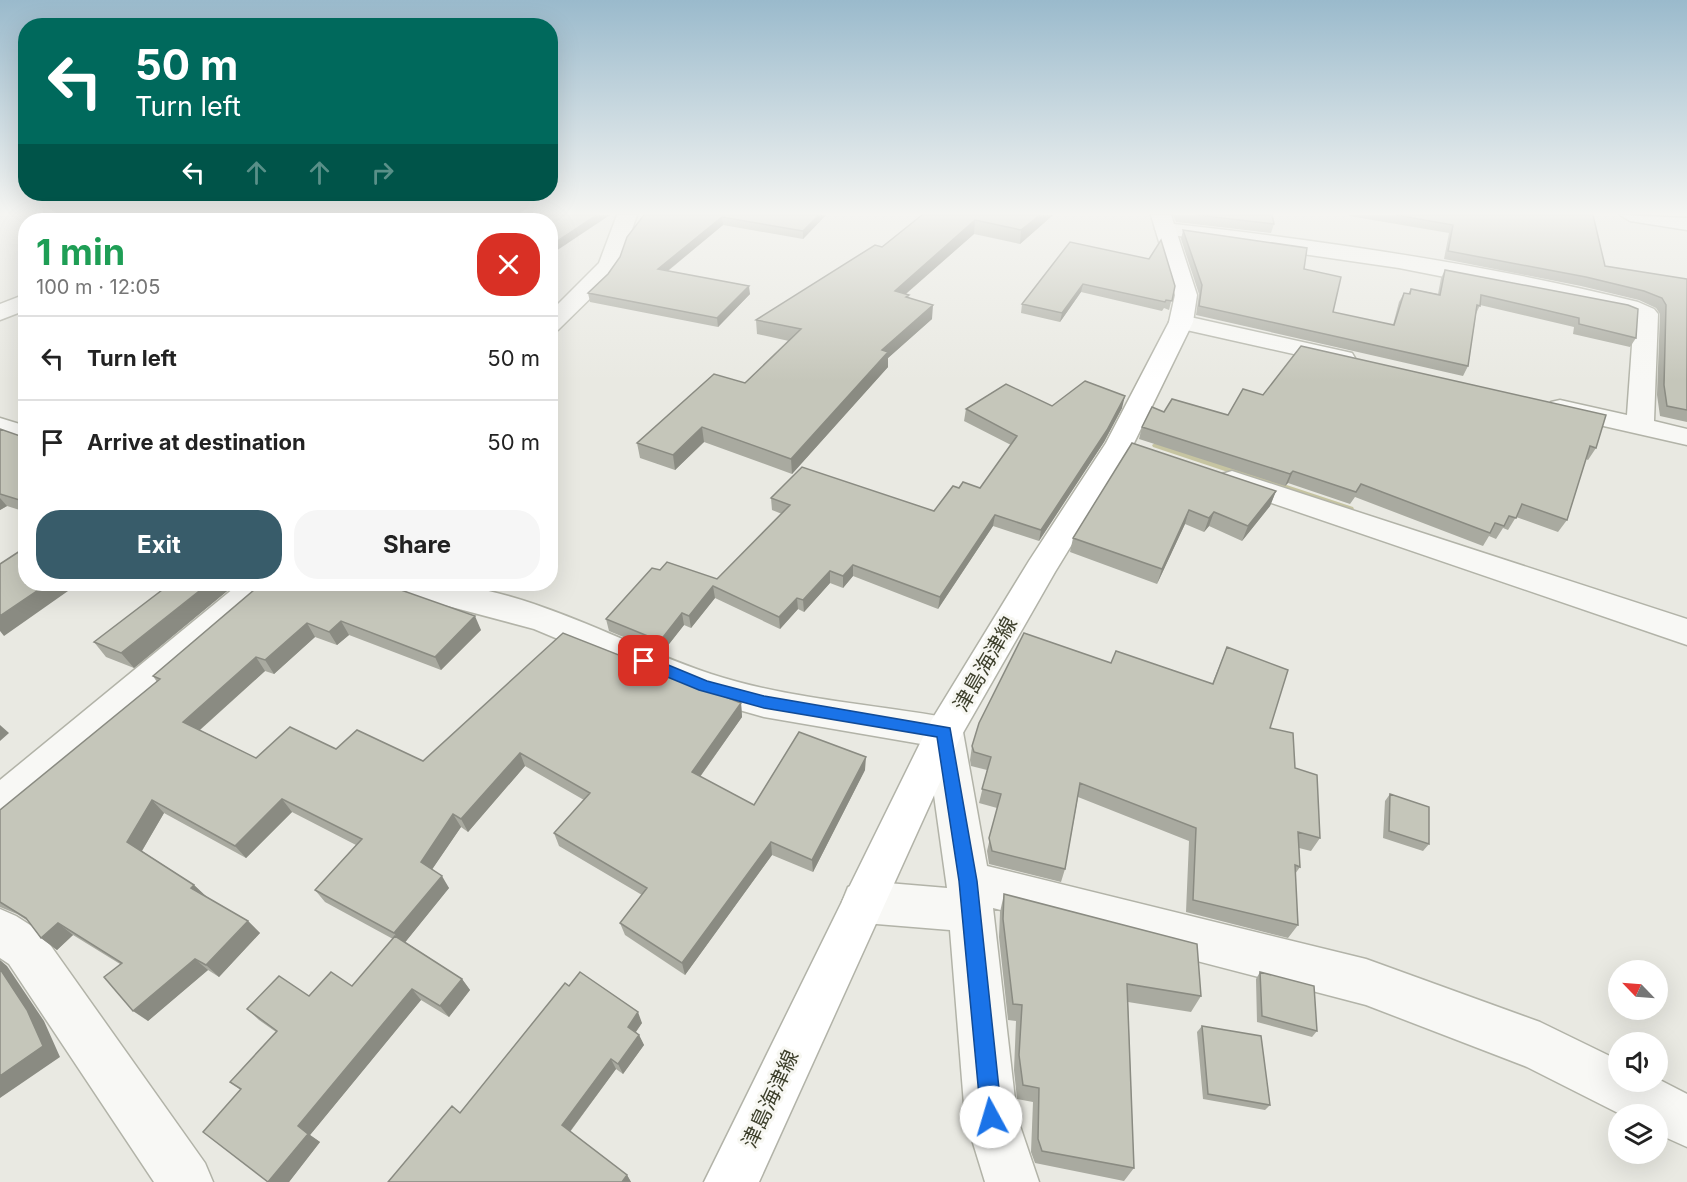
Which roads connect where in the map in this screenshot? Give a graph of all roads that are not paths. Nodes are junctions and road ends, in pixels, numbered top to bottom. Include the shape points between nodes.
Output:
1 (604, 270) edge
2 (1178, 270) edge
3 (1446, 270) edge
4 (18, 305) edge
5 (0, 313) edge
6 (558, 317) edge
7 (1181, 322) junction
8 (1362, 363) edge
9 (1536, 402) edge
10 (0, 426) edge
11 (1640, 426) junction
12 (18, 432) edge
13 (1687, 438) edge
14 (1210, 473) edge
15 (252, 591) edge
16 (434, 591) edge
17 (1687, 632) edge
18 (945, 732) junction
19 (0, 804) edge
20 (970, 896) junction
21 (864, 902) junction
22 (0, 931) edge
23 (1687, 1121) edge
24 (186, 1182) edge
25 (731, 1182) edge
26 (1012, 1182) edge

1 - 6 street
2 - 7 main road, 津島海津線 via 1186,295
3 - 11 street via 1630,307 1646,315
4 - 5 street
7 - 8 street
7 - 18 main road, 津島海津線 via 1131,446 1040,569
9 - 11 street
10 - 12 street
11 - 13 street
14 - 17 street
15 - 19 street
16 - 18 street via 543,619 704,686 764,702
18 - 20 street
18 - 21 main road, 津島海津線
20 - 21 street
20 - 23 street via 1366,982 1540,1047
20 - 26 street via 991,1117
21 - 25 main road, 津島海津線
22 - 24 street via 25,948

